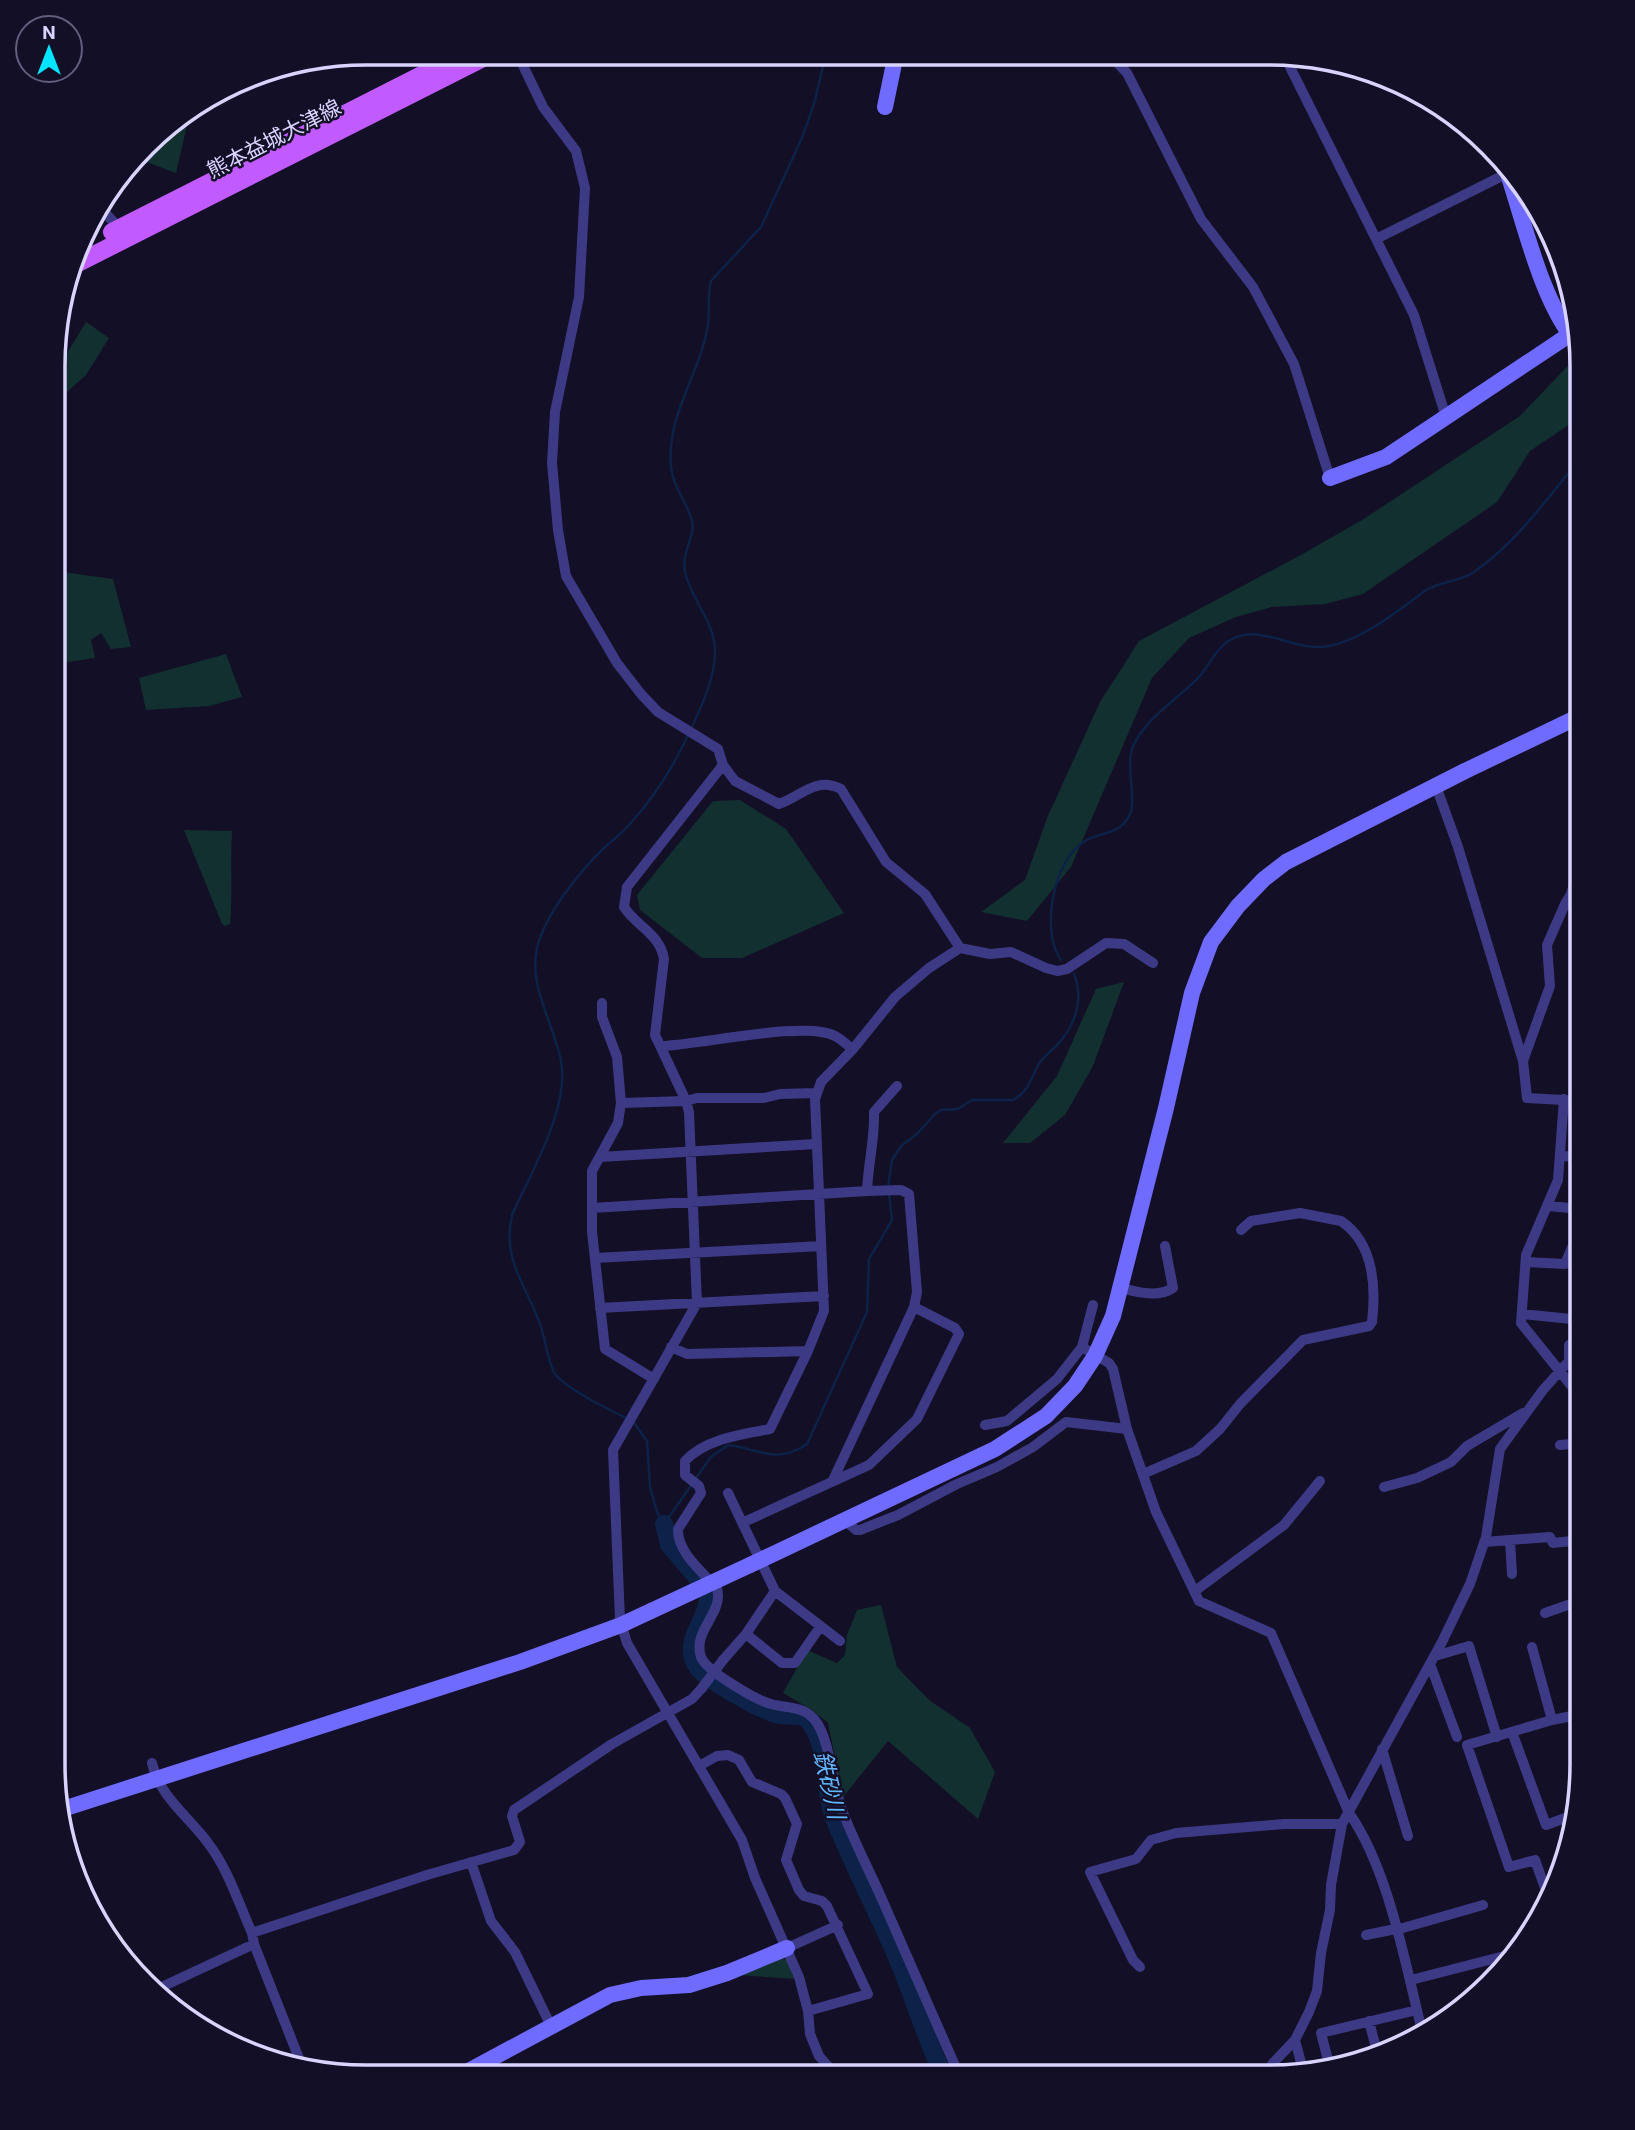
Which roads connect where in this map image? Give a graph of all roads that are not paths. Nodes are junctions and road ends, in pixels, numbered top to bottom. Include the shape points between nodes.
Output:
1 (441, 65) edge
2 (469, 65) edge
3 (523, 65) edge
4 (894, 65) edge
5 (1119, 65) edge
6 (1289, 65) edge
7 (885, 107) dead end
8 (1504, 178) edge
9 (1512, 188) edge
10 (106, 214) edge
11 (120, 229) junction
12 (1376, 239) junction
13 (92, 243) edge
14 (85, 260) edge
15 (1568, 331) edge
16 (1569, 341) edge
17 (1446, 416) junction
18 (1330, 478) joint
19 (1570, 721) edge
20 (723, 765) junction
21 (1436, 786) junction
22 (1570, 895) edge
23 (960, 948) junction
24 (1153, 963) dead end
25 (602, 1003) dead end
26 (662, 1046) junction
27 (853, 1049) junction
28 (1523, 1061) junction
29 (897, 1086) dead end
30 (817, 1094) junction
31 (1564, 1099) junction
32 (1570, 1100) edge
33 (686, 1101) junction
34 (621, 1102) junction
35 (816, 1144) junction
36 (690, 1151) junction
37 (1560, 1156) junction
38 (1570, 1156) edge
39 (600, 1157) junction
40 (871, 1191) junction
41 (818, 1194) junction
42 (693, 1203) junction
43 (1548, 1206) junction
44 (1570, 1208) edge
45 (592, 1209) junction
46 (1241, 1230) dead end
47 (821, 1246) junction
48 (1165, 1246) dead end
49 (695, 1253) junction
50 (1570, 1254) edge
51 (595, 1258) junction
52 (1525, 1262) junction
53 (1121, 1288) junction
54 (824, 1296) junction
55 (697, 1303) junction
56 (1093, 1305) dead end
57 (914, 1307) junction
58 (600, 1308) junction
59 (1521, 1314) junction
60 (1570, 1319) edge
61 (1570, 1345) dead end
62 (671, 1347) junction
63 (808, 1351) junction
64 (1089, 1351) junction
65 (1569, 1361) joint
66 (1561, 1372) junction
67 (654, 1379) junction
68 (1570, 1383) edge
69 (1529, 1410) junction
70 (985, 1426) dead end
71 (1127, 1429) junction
72 (1570, 1444) edge
73 (1560, 1445) dead end
74 (1143, 1474) junction
75 (833, 1480) junction
76 (1320, 1481) dead end
77 (1384, 1487) dead end
78 (728, 1493) dead end
79 (846, 1521) junction
80 (744, 1522) junction
81 (1510, 1540) junction
82 (1484, 1542) junction
83 (1570, 1543) edge
84 (756, 1562) junction
85 (1512, 1574) dead end
86 (775, 1591) junction
87 (1195, 1591) junction
88 (1570, 1604) edge
89 (1545, 1613) dead end
90 (621, 1625) junction
91 (821, 1627) junction
92 (746, 1634) junction
93 (840, 1641) dead end
94 (1532, 1647) dead end
95 (1433, 1660) junction
96 (669, 1714) junction
97 (1570, 1716) edge
98 (1552, 1720) junction
99 (1511, 1732) junction
100 (1457, 1737) dead end
101 (1497, 1737) junction
102 (1382, 1749) junction
103 (699, 1766) junction
104 (153, 1771) junction
105 (68, 1807) edge
106 (1565, 1818) edge
107 (1345, 1819) junction
108 (1408, 1836) dead end
109 (471, 1862) junction
110 (1544, 1885) edge
111 (1483, 1906) dead end
112 (838, 1925) junction
113 (1396, 1929) junction
114 (1366, 1935) dead end
115 (253, 1939) junction
116 (787, 1948) junction
117 (1501, 1957) edge
118 (1140, 1967) dead end
119 (1411, 1980) junction
120 (162, 1986) edge
121 (1417, 2010) junction
122 (808, 2011) junction
123 (1369, 2021) junction
124 (1421, 2025) edge
125 (551, 2026) junction
126 (1295, 2040) junction
127 (1375, 2045) edge
128 (299, 2057) edge
129 (1328, 2059) edge
130 (1301, 2064) edge
131 (479, 2065) edge
132 (827, 2065) edge
133 (955, 2065) edge
134 (1272, 2065) edge

1 - 11 main road, 熊本益城大津線
2 - 14 main road, 熊本益城大津線
3 - 20 street via 542,107 576,150 585,188 579,297 555,412 552,452 566,576 617,663 658,712 718,749
4 - 7 street
5 - 18 street via 1201,219 1253,286 1294,364
6 - 12 street
8 - 12 street
9 - 15 street via 1545,290
10 - 11 street
11 - 13 main road, 熊本益城大津線
12 - 17 street via 1414,315
16 - 17 street
17 - 18 street via 1386,457
19 - 21 street
20 - 23 street via 735,781 779,804 817,785 841,789 886,862 925,894
20 - 26 street via 627,887 624,907 663,949 655,1035
21 - 28 street
21 - 53 street via 1286,862 1264,878 1211,942 1192,993
22 - 28 street via 1547,945 1550,986
23 - 24 street via 990,954 1011,952 1057,971 1106,943 1124,944
23 - 27 street via 895,997
25 - 34 street via 602,1017 617,1057
26 - 27 street via 790,1031 834,1034
26 - 33 street
27 - 30 street via 821,1082
28 - 31 street via 1527,1098
29 - 40 street via 874,1112 867,1166
30 - 33 street
30 - 35 street
31 - 32 street
31 - 37 street
33 - 34 street
33 - 36 street
34 - 39 street via 618,1123
35 - 36 street
35 - 41 street
36 - 39 street
36 - 42 street
37 - 38 street
37 - 43 street via 1558,1181
39 - 45 street via 592,1171
40 - 41 street
40 - 57 street via 901,1190 911,1196
41 - 42 street
41 - 47 street
42 - 45 street
42 - 49 street
43 - 44 street
43 - 52 street
45 - 51 street
46 - 74 street via 1251,1221 1300,1213 1347,1225 1368,1256 1375,1291 1372,1322 1303,1340 1196,1451
47 - 49 street
47 - 54 street
48 - 53 street via 1173,1288 1144,1294
49 - 51 street
49 - 55 street
50 - 52 street via 1566,1264
51 - 58 street
52 - 59 street
53 - 64 street via 1114,1316
54 - 55 street
54 - 63 street via 824,1311
55 - 58 street
55 - 62 street
56 - 64 street
57 - 75 street
57 - 75 street via 956,1328 959,1336 916,1419 869,1465
58 - 67 street via 605,1349
59 - 60 street
59 - 66 street via 1521,1323
61 - 65 street
62 - 63 street via 687,1354
62 - 67 street
63 - 133 street via 770,1429 738,1434 698,1449 684,1461 683,1470 701,1493 678,1534 684,1550 718,1593 716,1608 701,1633 701,1657 718,1676 769,1704 797,1707 819,1726 841,1808
64 - 70 street via 1007,1421
64 - 71 street via 1113,1370
64 - 79 street via 1061,1402 1023,1432
65 - 66 street
66 - 68 street
66 - 69 street
67 - 90 street via 613,1450
69 - 77 street via 1467,1446 1451,1462
69 - 82 street via 1500,1449
71 - 74 street
71 - 79 street via 1066,1422 1033,1447 898,1514 860,1530
72 - 73 street
74 - 87 street via 1156,1512
75 - 80 street
76 - 87 street via 1284,1525
78 - 80 street
79 - 84 street
80 - 84 street
81 - 82 street
81 - 83 street via 1550,1536 1552,1547
81 - 85 street
82 - 95 street via 1470,1584
84 - 86 street
84 - 90 street, bridge
86 - 91 street
86 - 92 street
87 - 107 street via 1199,1601 1271,1633
88 - 89 street
90 - 96 street
90 - 104 street via 520,1662
91 - 92 street via 795,1662 788,1664
91 - 93 street
92 - 96 street, bridge via 692,1699
94 - 98 street
95 - 100 street
95 - 101 street via 1469,1646
95 - 102 street
96 - 103 street
96 - 109 street via 612,1744 516,1809 512,1816 520,1842 517,1848
97 - 98 street
98 - 99 street
99 - 101 street
99 - 106 street via 1546,1825
101 - 110 street via 1467,1745 1509,1867 1535,1860
102 - 107 street
102 - 108 street
103 - 112 street via 728,1755 739,1760 752,1782 786,1798 797,1824 786,1860 799,1891 822,1901
103 - 116 street via 741,1840
104 - 105 street
104 - 115 street via 213,1851
107 - 113 street via 1363,1833
107 - 118 street via 1177,1833 1151,1840 1136,1859 1090,1872
107 - 126 street via 1317,1991
109 - 115 street
109 - 125 street via 491,1921 515,1952
111 - 113 street
112 - 116 street
112 - 122 street via 868,1994
113 - 114 street
113 - 119 street
115 - 120 street
115 - 128 street
116 - 122 street
116 - 125 street via 689,1985 610,1994
117 - 119 street
119 - 121 street
121 - 123 street
121 - 124 street
122 - 132 street via 810,2034
123 - 127 street
123 - 129 street via 1321,2033
125 - 131 street
126 - 130 street
126 - 134 street

